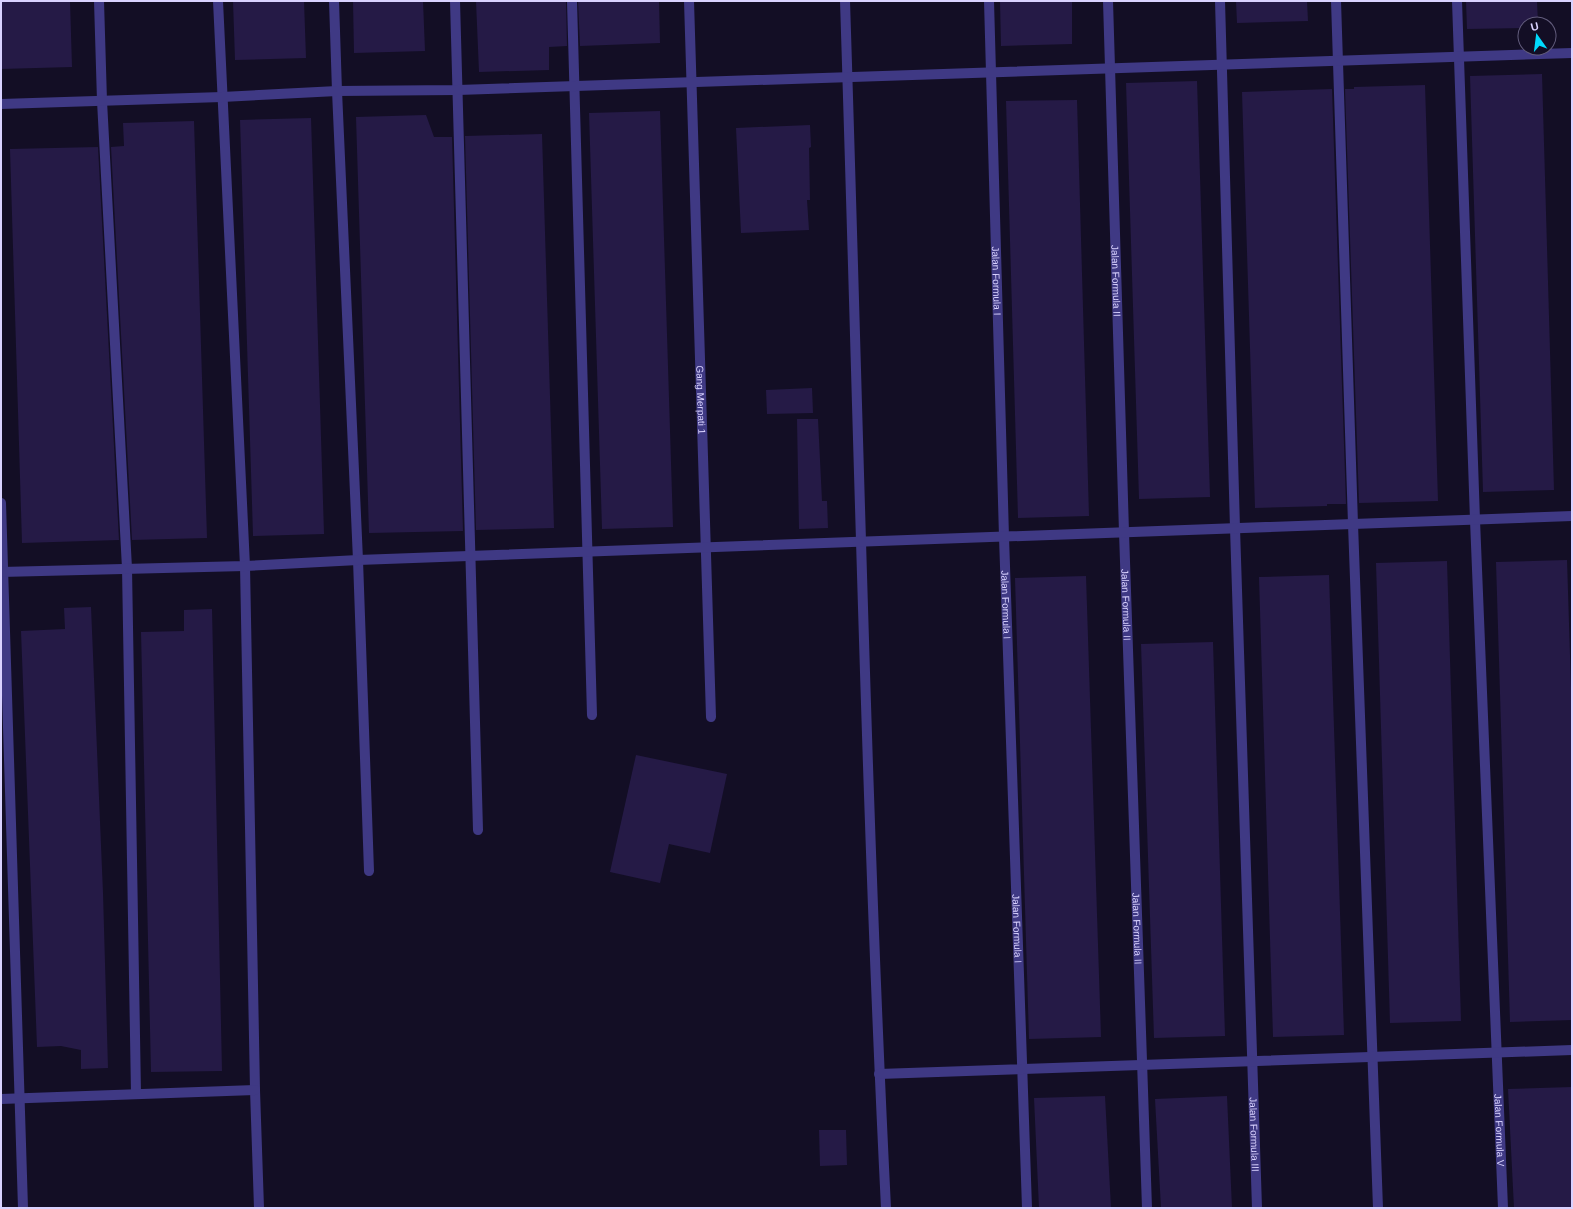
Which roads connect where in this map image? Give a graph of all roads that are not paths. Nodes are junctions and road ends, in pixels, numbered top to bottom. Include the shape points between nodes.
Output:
1 (99, 1) edge
2 (218, 1) edge
3 (334, 1) edge
4 (454, 1) edge
5 (572, 1) edge
6 (689, 1) edge
7 (845, 1) edge
8 (989, 1) edge
9 (1108, 1) edge
10 (1220, 1) edge
11 (1336, 1) edge
12 (1457, 1) edge
13 (1572, 53) edge
14 (1460, 56) junction
15 (1338, 61) junction
16 (1223, 65) junction
17 (1110, 68) junction
18 (991, 72) junction
19 (847, 77) junction
20 (691, 82) junction
21 (574, 86) junction
22 (458, 90) junction
23 (337, 91) junction
24 (222, 98) junction
25 (102, 101) junction
26 (1, 104) edge
27 (1, 503) edge
28 (1572, 516) edge
29 (1475, 520) junction
30 (1353, 524) junction
31 (1235, 528) junction
32 (1124, 532) junction
33 (1004, 537) junction
34 (861, 542) junction
35 (705, 547) junction
36 (587, 552) junction
37 (470, 556) junction
38 (358, 560) junction
39 (245, 566) junction
40 (127, 568) junction
41 (2, 572) edge
42 (592, 715) dead end
43 (711, 717) dead end
44 (478, 830) dead end
45 (369, 871) dead end
46 (1572, 1050) edge
47 (1497, 1053) junction
48 (1372, 1057) junction
49 (1252, 1061) junction
50 (1142, 1065) junction
51 (1022, 1069) junction
52 (879, 1074) junction
53 (255, 1090) junction
54 (136, 1094) junction
55 (18, 1098) junction
56 (1, 1099) edge
57 (23, 1208) edge
58 (259, 1208) edge
59 (886, 1208) edge
60 (1027, 1208) edge
61 (1147, 1208) edge
62 (1257, 1208) edge
63 (1378, 1208) edge
64 (1503, 1208) edge

1 - 25 street
2 - 24 street
3 - 23 street
4 - 22 street
5 - 21 street
6 - 20 street, Gang Merpati 1
7 - 19 street
8 - 18 street, Jalan Formula I
9 - 17 street, Jalan Formula II
10 - 16 street, Jalan Formula III
11 - 15 street
12 - 14 street, Jalan Formula V
13 - 14 street
14 - 15 street
14 - 29 street, Jalan Formula V
15 - 16 street
15 - 30 street
16 - 17 street
16 - 31 street, Jalan Formula III
17 - 18 street
17 - 32 street, Jalan Formula II
18 - 19 street
18 - 33 street, Jalan Formula I
19 - 20 street
19 - 34 street
20 - 21 street
20 - 35 street, Gang Merpati 1
21 - 22 street
21 - 36 street
22 - 23 street
22 - 37 street
23 - 24 street
23 - 38 street
24 - 25 street
24 - 39 street
25 - 26 street
25 - 40 street
27 - 41 street
28 - 29 street
29 - 30 street
29 - 47 street, Jalan Formula V
30 - 31 street
30 - 48 street
31 - 32 street
31 - 49 street, Jalan Formula III
32 - 33 street
32 - 50 street, Jalan Formula II
33 - 34 street
33 - 51 street, Jalan Formula I
34 - 35 street
34 - 52 street
35 - 36 street
35 - 43 street, Gang Merpati 1
36 - 37 street
36 - 42 street
37 - 38 street
37 - 44 street
38 - 39 street
38 - 45 street
39 - 40 street
39 - 53 street
40 - 41 street
40 - 54 street
41 - 55 street
46 - 47 street
47 - 48 street
47 - 64 street, Jalan Formula V
48 - 49 street
48 - 63 street
49 - 50 street
49 - 62 street, Jalan Formula III
50 - 51 street
50 - 61 street, Jalan Formula II
51 - 52 street
51 - 60 street, Jalan Formula I
52 - 59 street
53 - 54 street
53 - 58 street
54 - 55 street
55 - 56 street
55 - 57 street

